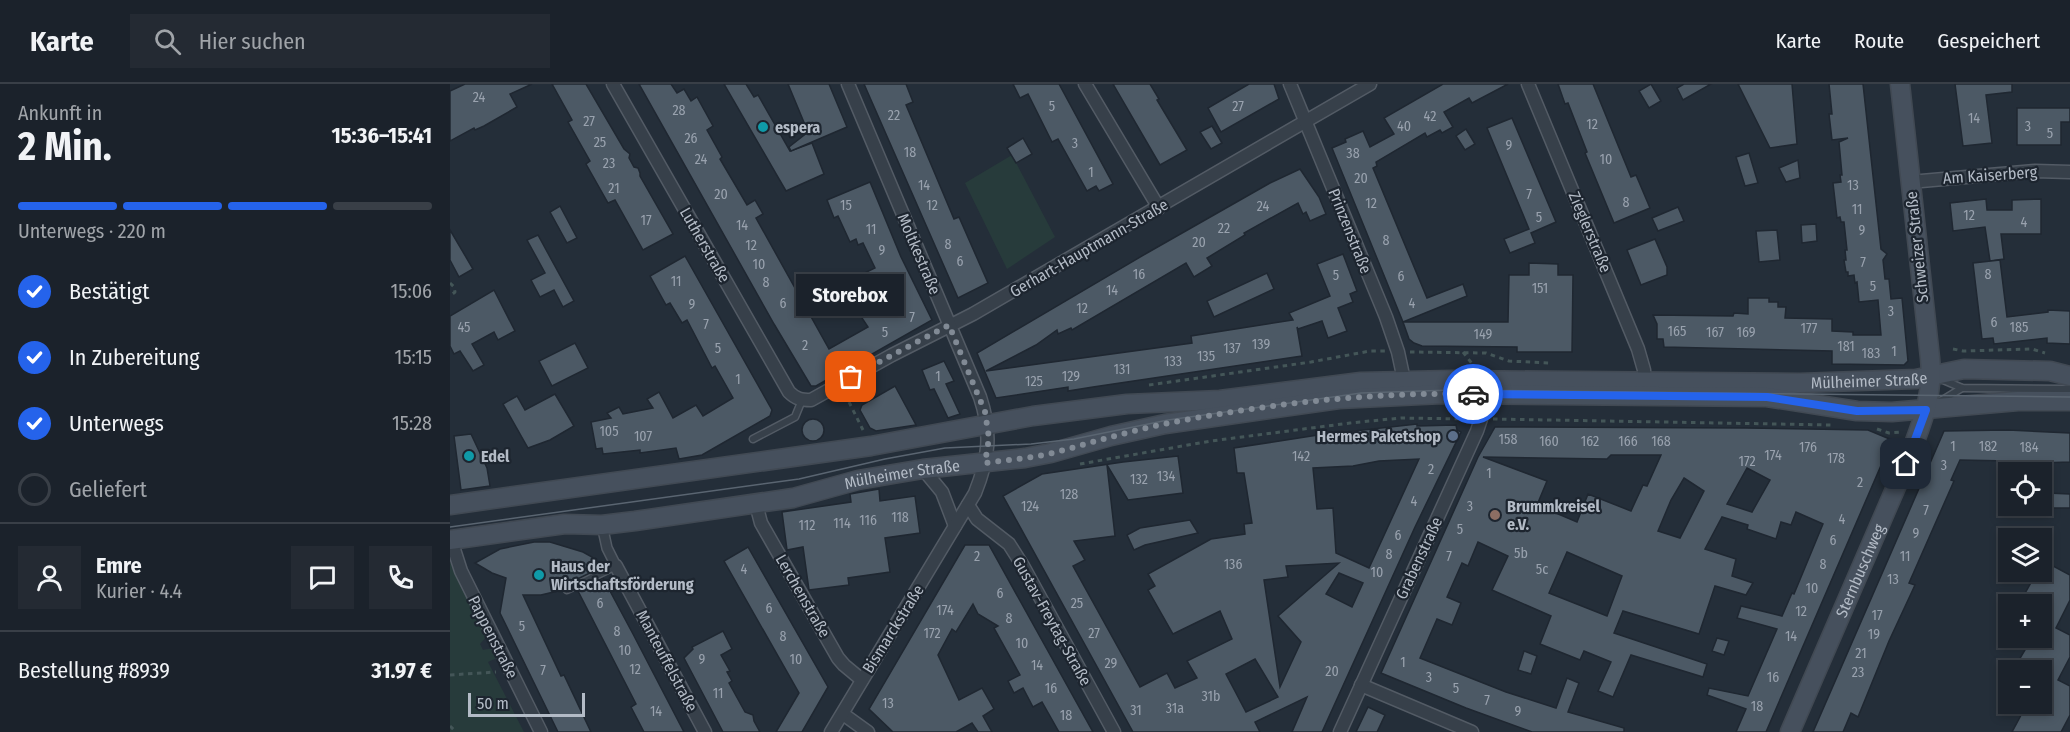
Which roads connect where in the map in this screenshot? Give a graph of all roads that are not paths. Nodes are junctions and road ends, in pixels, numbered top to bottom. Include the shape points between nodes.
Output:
1 (613, 84) edge
2 (848, 84) edge
3 (1085, 84) edge
4 (1290, 84) edge
5 (1370, 84) edge
6 (1528, 84) edge
7 (1900, 84) edge
8 (1305, 121) junction
9 (2070, 172) edge
10 (1910, 182) junction
11 (1159, 208) junction
12 (949, 325) junction
13 (1932, 375) junction
14 (2070, 376) edge
15 (1404, 380) junction
16 (1645, 382) junction
17 (1485, 387) junction
18 (1962, 388) junction
19 (2070, 389) edge
20 (802, 400) junction
21 (2070, 401) edge
22 (1926, 410) junction
23 (988, 424) junction
24 (753, 439) dead end
25 (985, 463) junction
26 (923, 469) junction
27 (756, 504) junction
28 (450, 505) edge
29 (968, 505) junction
30 (977, 519) junction
31 (958, 522) junction
32 (602, 525) junction
33 (452, 544) edge
34 (616, 566) junction
35 (567, 590) dead end
36 (862, 680) junction
37 (1361, 685) junction
38 (843, 714) junction
39 (541, 732) edge
40 (705, 732) edge
41 (831, 732) edge
42 (868, 732) edge
43 (1114, 732) edge
44 (1340, 732) edge
45 (1472, 732) edge
46 (1790, 732) edge

1 - 20 street, Lutherstraße via 789,392
2 - 12 street, Moltkestraße
3 - 11 street
4 - 8 street, Prinzenstraße
5 - 8 street, Gerhart-Hauptmann-Straße
6 - 16 street, Zieglerstraße via 1638,348
7 - 10 main road, Schweizer Straße
8 - 11 street, Gerhart-Hauptmann-Straße
8 - 15 street, Prinzenstraße via 1386,317
9 - 10 street, Am Kaiserberg via 2035,171
10 - 13 main road, Schweizer Straße
11 - 12 street, Gerhart-Hauptmann-Straße
12 - 20 street, Gerhart-Hauptmann-Straße via 811,400
12 - 23 street, Moltkestraße
13 - 14 main road, Mülheimer Straße via 1975,369 2050,371
13 - 16 main road, Mülheimer Straße via 1900,380 1800,383
13 - 18 lane
13 - 22 main road, Schweizer Straße
15 - 17 main road, Mülheimer Straße
15 - 23 main road, Mülheimer Straße via 1220,400 1127,404
16 - 17 main road, Mülheimer Straße
17 - 22 main road, Mülheimer Straße via 1767,397 1857,411
17 - 25 main road, Mülheimer Straße via 1288,405 1165,424 1052,453
17 - 37 street, Grabenstraße via 1481,419
18 - 19 lane
18 - 22 lane
20 - 24 lane via 795,417
21 - 22 main road, Mülheimer Straße via 2018,401
22 - 46 main road, Sternbuschweg
23 - 25 street, Bismarckstraße
23 - 28 main road, Mülheimer Straße via 871,446
25 - 26 main road, Mülheimer Straße
25 - 29 street, Bismarckstraße
26 - 27 main road, Mülheimer Straße
26 - 31 street via 942,492
27 - 32 main road, Mülheimer Straße
27 - 36 street, Lerchenstraße via 761,523 838,657
29 - 30 street, Gustav-Freytag-Straße
29 - 31 street, Bismarckstraße
30 - 31 street
30 - 43 street, Gustav-Freytag-Straße via 1009,544
31 - 36 street, Bismarckstraße
32 - 33 main road, Mülheimer Straße via 565,524
32 - 34 street, Manteuffelstraße
33 - 39 street, Pappenstraße via 461,571
34 - 35 lane
34 - 40 street, Manteuffelstraße
36 - 38 street, Bismarckstraße
37 - 44 street, Grabenstraße
37 - 45 street
38 - 41 street, Bismarckstraße
38 - 42 street

